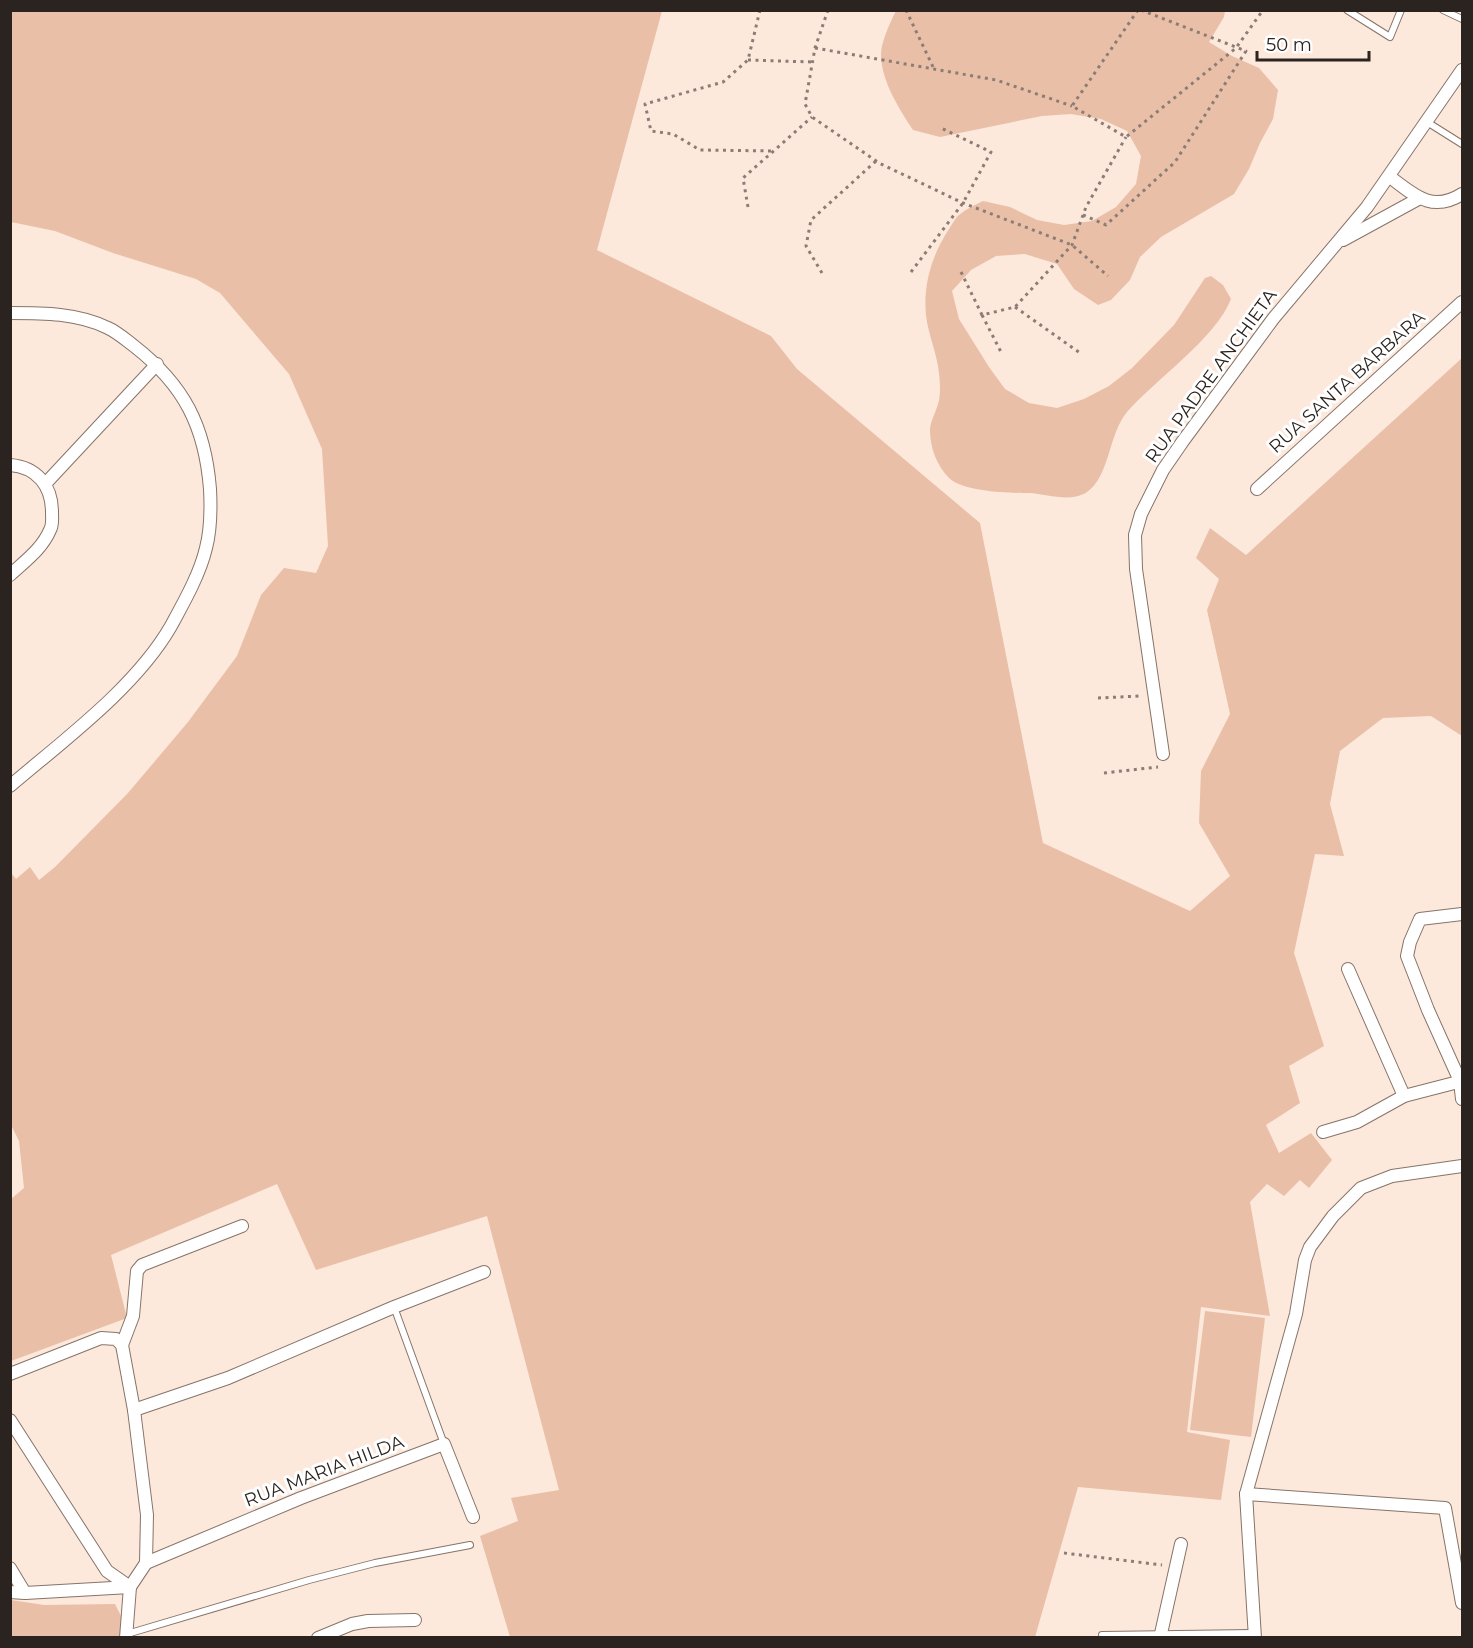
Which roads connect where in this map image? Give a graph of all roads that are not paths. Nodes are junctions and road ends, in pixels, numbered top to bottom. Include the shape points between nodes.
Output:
1 (1347, 10) edge
2 (1401, 10) edge
3 (1443, 10) edge
4 (1462, 19) edge
5 (1462, 74) edge
6 (1427, 122) junction
7 (1462, 144) edge
8 (1389, 177) junction
9 (1462, 194) edge
10 (1420, 198) junction
11 (1337, 243) junction
12 (1462, 302) edge
13 (10, 313) edge
14 (158, 364) junction
15 (10, 465) edge
16 (46, 483) junction
17 (1257, 489) dead end
18 (10, 575) edge
19 (1163, 754) road end
20 (10, 786) edge
21 (1462, 914) edge
22 (1348, 969) dead end
23 (1461, 1081) edge
24 (1404, 1096) junction
25 (1462, 1099) edge
26 (1323, 1132) dead end
27 (1462, 1166) edge
28 (242, 1226) dead end
29 (484, 1272) dead end
30 (394, 1307) junction
31 (122, 1345) junction
32 (10, 1374) edge
33 (134, 1410) junction
34 (10, 1420) edge
35 (444, 1444) junction
36 (1246, 1494) junction
37 (473, 1517) dead end
38 (1181, 1544) dead end
39 (471, 1545) dead end
40 (146, 1563) junction
41 (10, 1568) edge
42 (130, 1587) junction
43 (1461, 1589) edge
44 (10, 1592) edge
45 (26, 1593) junction
46 (1462, 1603) edge
47 (415, 1620) dead end
48 (1102, 1635) dead end
49 (1161, 1635) edge
50 (1255, 1635) edge
51 (126, 1636) edge
52 (318, 1638) edge

1 - 2 lane via 1390,37
3 - 4 lane
5 - 6 street, RUA PADRE ANCHIETA
6 - 7 lane
6 - 8 street, RUA PADRE ANCHIETA
8 - 10 street
8 - 11 street, RUA PADRE ANCHIETA
9 - 10 street via 1441,203
10 - 11 street
11 - 19 street, RUA PADRE ANCHIETA via 1273,319 1190,432 1163,470 1141,514 1135,535 1136,569
12 - 17 street, RUA SANTA BARBARA
13 - 14 street via 68,315 109,328
14 - 16 street
14 - 20 street via 181,394 199,429 208,464 211,510 206,548 170,628 137,673
15 - 16 street via 29,471
16 - 18 street via 52,528 41,547
21 - 23 street via 1420,919 1407,956
22 - 24 street
23 - 24 street
23 - 25 street
24 - 26 street via 1357,1122
27 - 36 street via 1392,1176 1361,1188 1310,1247 1296,1314
28 - 31 street via 142,1265 136,1271 133,1316
29 - 30 street
30 - 33 street via 228,1378
30 - 35 lane
31 - 32 street via 116,1339 101,1338
31 - 33 street
33 - 40 street via 147,1515
34 - 42 street via 107,1571
35 - 37 street
35 - 40 street, RUA MARIA HILDA
36 - 43 street via 1445,1508
36 - 50 street
38 - 49 street
39 - 51 lane via 375,1563
40 - 42 street
41 - 45 street
42 - 45 street
42 - 51 street
43 - 46 street
44 - 45 street
47 - 52 street via 368,1621
48 - 49 lane
49 - 50 lane

